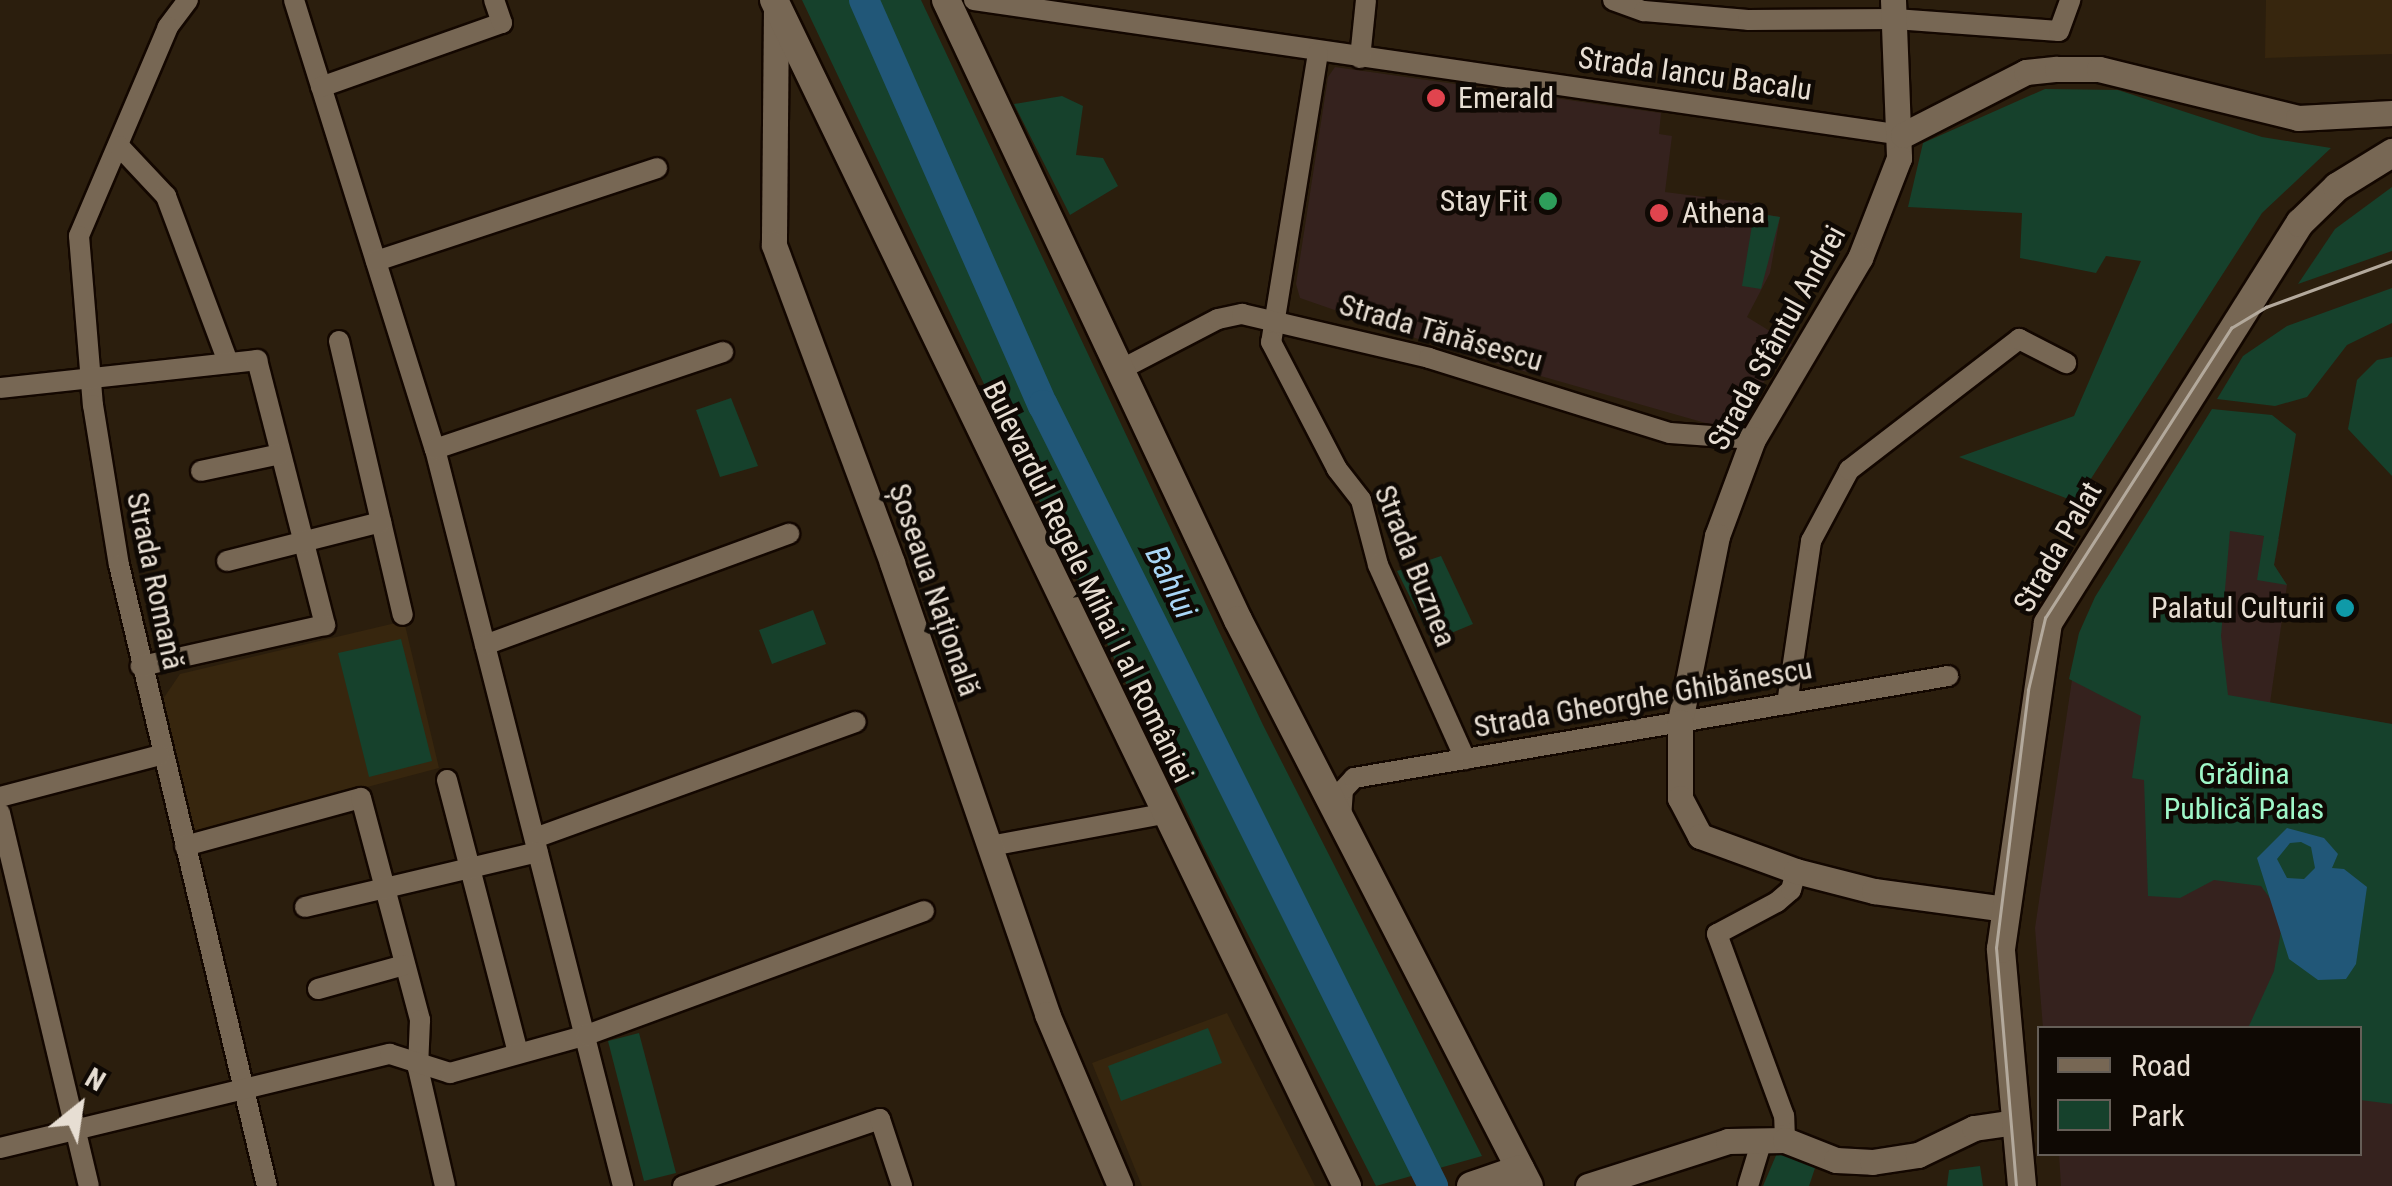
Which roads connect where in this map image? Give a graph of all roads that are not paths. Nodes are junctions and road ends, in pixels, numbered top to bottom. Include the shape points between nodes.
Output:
1 (188, 0) edge
2 (294, 0) edge
3 (494, 0) edge
4 (1366, 0) edge
5 (1614, 0) edge
6 (2070, 0) edge
7 (775, 2) edge
8 (958, 2) edge
9 (1894, 10) edge
10 (2059, 32) junction
11 (1318, 52) junction
12 (1360, 58) junction
13 (2057, 69) junction
14 (321, 87) junction
15 (2392, 112) edge
16 (1903, 135) junction
17 (118, 146) junction
18 (2392, 153) edge
19 (657, 168) dead end
20 (376, 262) junction
21 (1273, 318) junction
22 (340, 342) dead end
23 (723, 352) dead end
24 (228, 362) junction
25 (2066, 362) dead end
26 (1120, 370) junction
27 (90, 375) junction
28 (0, 388) edge
29 (1753, 439) junction
30 (435, 450) junction
31 (280, 454) junction
32 (201, 471) dead end
33 (382, 522) junction
34 (788, 534) dead end
35 (304, 542) junction
36 (227, 561) dead end
37 (403, 615) dead end
38 (485, 644) junction
39 (141, 666) junction
40 (1948, 676) dead end
41 (1787, 704) junction
42 (856, 722) dead end
43 (1680, 722) junction
44 (160, 755) junction
45 (1465, 759) junction
46 (1348, 779) junction
47 (447, 780) dead end
48 (1319, 781) junction
49 (0, 797) edge
50 (0, 813) edge
51 (1163, 814) junction
52 (1341, 818) junction
53 (537, 845) junction
54 (185, 846) junction
55 (990, 846) junction
56 (473, 868) junction
57 (1796, 872) junction
58 (386, 888) junction
59 (305, 907) dead end
60 (924, 910) dead end
61 (2004, 910) junction
62 (404, 965) junction
63 (318, 989) dead end
64 (586, 1036) junction
65 (518, 1052) junction
66 (418, 1068) junction
67 (242, 1086) junction
68 (2015, 1122) junction
69 (75, 1128) junction
70 (1777, 1132) junction
71 (0, 1148) edge
72 (1503, 1180) edge
73 (89, 1186) edge
74 (267, 1186) edge
75 (445, 1186) edge
76 (624, 1186) edge
77 (683, 1186) edge
78 (902, 1186) edge
79 (1120, 1186) edge
80 (1347, 1186) edge
81 (1588, 1186) edge
82 (1748, 1186) edge
83 (2022, 1186) edge

1 - 17 street, Strada Romană via 168,27
2 - 14 street
3 - 14 street via 502,24
4 - 12 street
5 - 9 street via 1644,11 1748,20
6 - 10 street
7 - 51 main road, Bulevardul Regele Mihai I al României
7 - 55 street, Șoseaua Națională via 774,245
8 - 11 street, Strada Iancu Bacalu
8 - 26 main road
9 - 10 street
9 - 16 street, Strada Sfântul Andrei
10 - 13 street
11 - 12 street, Strada Iancu Bacalu
11 - 21 street, Strada Buznea
12 - 16 street, Strada Iancu Bacalu
13 - 15 street via 2100,69 2298,118
13 - 16 street via 2026,72
14 - 20 street
16 - 29 street, Strada Sfântul Andrei via 1888,198 1860,258
17 - 24 street via 166,196
17 - 27 street, Strada Romană via 80,227
18 - 61 main road, Strada Palat via 2337,187 2300,224 2054,608 2033,692
19 - 20 street
20 - 30 street
21 - 26 street, Strada Tănăsescu via 1218,319
21 - 29 street, Strada Tănăsescu via 1670,433
21 - 45 street, Strada Buznea via 1271,342 1336,468 1361,500 1378,565
22 - 33 street
23 - 30 street
24 - 27 street
24 - 31 street via 257,360
25 - 41 street via 2019,339 1860,461 1832,492 1810,541
26 - 48 main road
27 - 28 street
27 - 39 street, Strada Romană
29 - 43 street, Strada Sfântul Andrei via 1708,564
30 - 38 street
31 - 32 street
31 - 35 street
33 - 35 street
33 - 37 street
34 - 38 street
35 - 36 street
35 - 39 street via 326,625
38 - 53 street
39 - 44 street, Strada Romană
40 - 41 street, Strada Gheorghe Ghibănescu
41 - 43 street, Strada Gheorghe Ghibănescu
42 - 53 street
43 - 45 street, Strada Gheorghe Ghibănescu
43 - 57 street, Strada Sfântul Andrei via 1680,798 1700,836
44 - 49 street
44 - 54 street, Strada Romană
45 - 46 street, Strada Gheorghe Ghibănescu
46 - 48 main road
46 - 52 street
47 - 56 street
48 - 52 main road
50 - 69 street
51 - 55 street
51 - 80 main road, Bulevardul Regele Mihai I al României
52 - 72 main road
53 - 56 street
53 - 64 street
54 - 58 street via 361,798
54 - 67 street, Strada Romană
55 - 79 street, Șoseaua Națională via 1061,1052
56 - 58 street
56 - 65 street
57 - 61 street, Strada Sfântul Andrei
57 - 70 street via 1791,890 1777,902 1717,934
58 - 59 street
58 - 62 street
60 - 64 street
61 - 68 main road, Strada Palat via 2002,986
62 - 63 street
62 - 66 street via 420,1020
64 - 65 street
64 - 76 street
65 - 66 street via 450,1072
66 - 67 street via 390,1054
66 - 75 street
67 - 69 street
67 - 74 street, Strada Romană
68 - 70 street via 1974,1128 1918,1154 1872,1162 1836,1160
68 - 83 main road, Strada Palat
69 - 71 street
69 - 73 street
70 - 81 street
70 - 82 street
77 - 78 street via 880,1118

